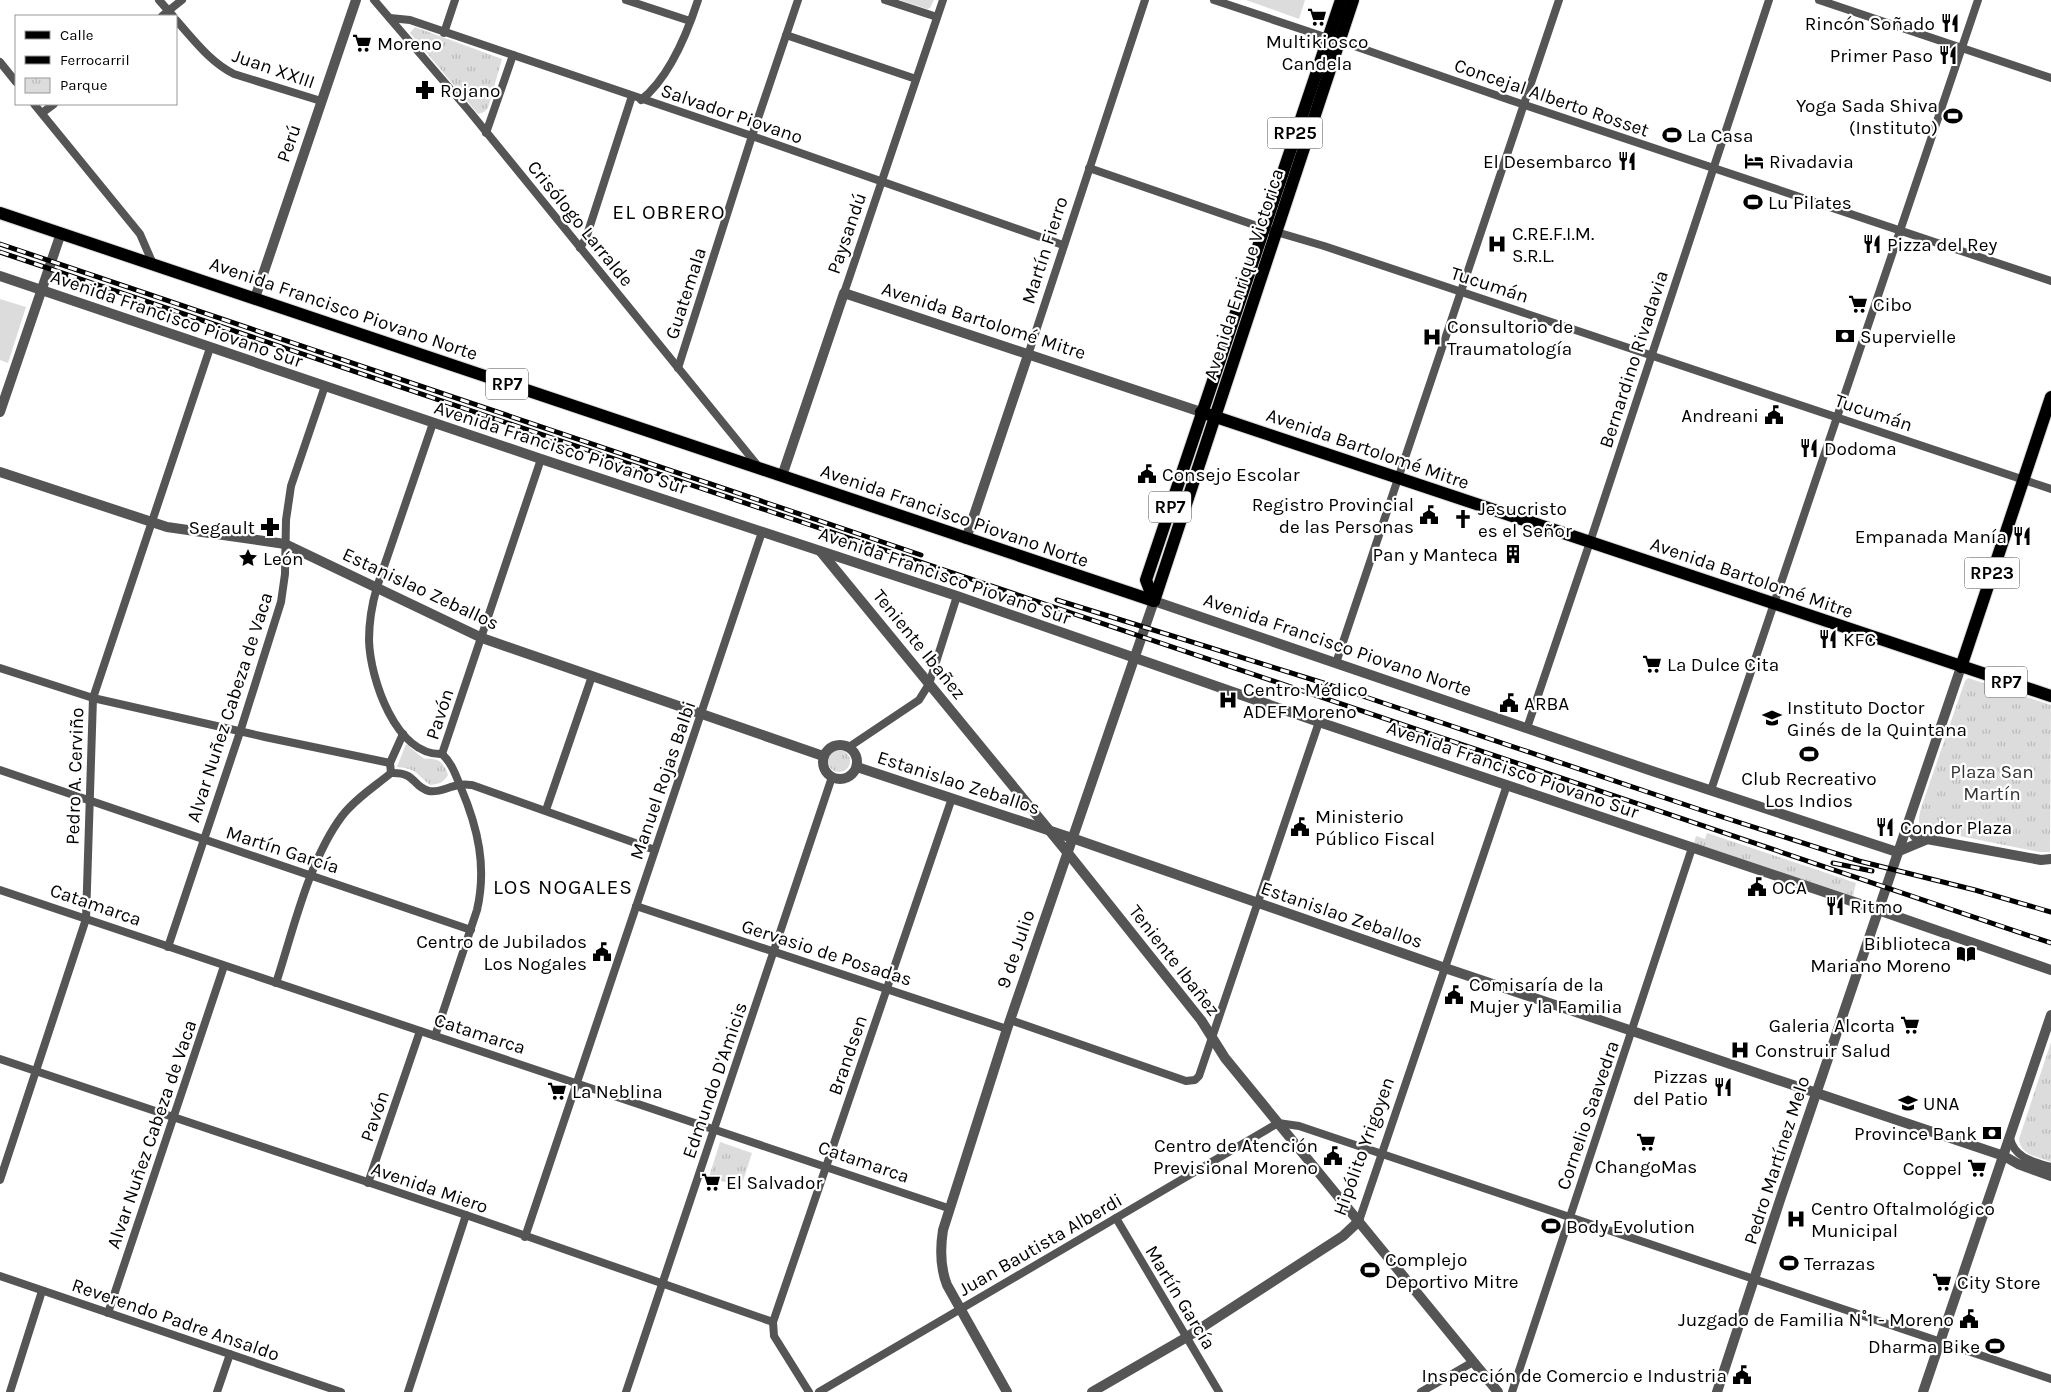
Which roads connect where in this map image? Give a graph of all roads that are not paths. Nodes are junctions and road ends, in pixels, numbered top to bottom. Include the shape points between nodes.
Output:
1 (159, 0) edge
2 (182, 0) edge
3 (356, 0) edge
4 (374, 0) edge
5 (455, 0) edge
6 (626, 0) edge
7 (698, 0) edge
8 (798, 0) edge
9 (885, 0) edge
10 (943, 0) edge
11 (1145, 0) edge
12 (1214, 0) edge
13 (1340, 0) edge
14 (1353, 0) edge
15 (1559, 0) edge
16 (1769, 0) edge
17 (1819, 0) edge
18 (1978, 0) edge
19 (168, 15) edge
20 (937, 17) junction
21 (390, 18) junction
22 (690, 21) junction
23 (178, 22) edge
24 (444, 32) junction
25 (786, 35) junction
26 (1334, 40) junction
27 (1962, 48) junction
28 (513, 55) junction
29 (0, 62) edge
30 (916, 78) junction
31 (2051, 78) edge
32 (15, 81) edge
33 (632, 96) junction
34 (641, 100) junction
35 (321, 101) junction
36 (35, 105) edge
37 (53, 105) edge
38 (1524, 105) junction
39 (42, 113) junction
40 (486, 133) junction
41 (752, 136) junction
42 (1089, 168) junction
43 (1713, 168) junction
44 (881, 183) junction
45 (0, 213) edge
46 (1263, 228) junction
47 (1276, 231) junction
48 (1901, 231) junction
49 (61, 233) junction
50 (1063, 246) junction
51 (580, 248) junction
52 (153, 264) junction
53 (0, 276) edge
54 (2051, 281) edge
55 (41, 290) junction
56 (1462, 292) junction
57 (844, 293) junction
58 (254, 298) junction
59 (210, 348) junction
60 (1028, 355) junction
61 (1651, 355) junction
62 (678, 368) junction
63 (325, 386) junction
64 (2051, 396) edge
65 (0, 412) edge
66 (1201, 412) junction
67 (1216, 417) junction
68 (1837, 417) junction
69 (432, 423) junction
70 (541, 459) junction
71 (760, 469) junction
72 (0, 472) edge
73 (782, 476) junction
74 (1399, 479) junction
75 (2023, 480) junction
76 (2051, 489) edge
77 (152, 523) junction
78 (762, 532) junction
79 (966, 539) junction
80 (1590, 542) junction
81 (285, 544) junction
82 (821, 551) junction
83 (377, 587) junction
84 (957, 596) junction
85 (1154, 601) junction
86 (1774, 605) junction
87 (482, 638) junction
88 (1135, 657) junction
89 (1336, 663) junction
90 (1961, 667) junction
91 (0, 668) edge
92 (592, 676) junction
93 (929, 684) junction
94 (2051, 696) edge
95 (93, 698) junction
96 (702, 713) junction
97 (1319, 722) junction
98 (1527, 728) junction
99 (240, 732) junction
100 (403, 734) junction
101 (849, 747) junction
102 (442, 754) junction
103 (823, 756) junction
104 (390, 763) junction
105 (857, 767) junction
106 (0, 770) edge
107 (391, 774) junction
108 (832, 778) junction
109 (460, 785) junction
110 (1507, 785) junction
111 (1711, 790) junction
112 (952, 798) junction
113 (90, 801) junction
114 (546, 810) junction
115 (1909, 824) junction
116 (1051, 831) junction
117 (1072, 838) junction
118 (204, 839) junction
119 (1928, 839) junction
120 (1692, 848) junction
121 (655, 850) junction
122 (1067, 852) junction
123 (1898, 852) junction
124 (2049, 861) edge
125 (312, 875) junction
126 (0, 890) edge
127 (1258, 903) junction
128 (636, 906) junction
129 (1878, 910) junction
130 (86, 920) junction
131 (471, 930) junction
132 (168, 947) junction
133 (775, 952) junction
134 (224, 966) junction
135 (1444, 968) junction
136 (2051, 970) edge
137 (276, 983) junction
138 (887, 989) junction
139 (2051, 1015) edge
140 (1008, 1024) junction
141 (420, 1031) junction
142 (1633, 1031) junction
143 (435, 1036) junction
144 (1212, 1037) junction
145 (0, 1059) edge
146 (36, 1070) junction
147 (576, 1084) junction
148 (1816, 1093) junction
149 (175, 1118) junction
150 (1278, 1123) junction
151 (714, 1130) junction
152 (2010, 1138) junction
153 (1382, 1154) junction
154 (2004, 1156) junction
155 (826, 1167) junction
156 (2051, 1167) edge
157 (2051, 1176) edge
158 (0, 1180) edge
159 (368, 1182) junction
160 (948, 1208) junction
161 (466, 1216) junction
162 (1570, 1217) junction
163 (1116, 1218) junction
164 (1359, 1220) junction
165 (525, 1237) junction
166 (0, 1276) edge
167 (1756, 1279) junction
168 (661, 1284) junction
169 (42, 1291) junction
170 (959, 1310) junction
171 (108, 1313) junction
172 (773, 1322) junction
173 (1187, 1337) junction
174 (1941, 1342) junction
175 (230, 1354) junction
176 (1473, 1362) junction
177 (2051, 1379) edge
178 (10, 1392) edge
179 (217, 1392) edge
180 (341, 1392) edge
181 (408, 1392) edge
182 (626, 1392) edge
183 (809, 1392) edge
184 (819, 1392) edge
185 (1007, 1392) edge
186 (1092, 1392) edge
187 (1219, 1392) edge
188 (1421, 1392) edge
189 (1498, 1392) edge
190 (1512, 1392) edge
191 (1717, 1392) edge
192 (1923, 1392) edge

1 - 19 street
2 - 19 street
3 - 35 street, Perú
4 - 21 street, Crisólogo Larralde
5 - 24 street
6 - 22 street
7 - 22 street
8 - 25 street, Guatemala
9 - 20 street
10 - 20 street, Paysandú
11 - 42 street, Martín Fierro
12 - 26 street, Concejal Alberto Rosset
13 - 26 main road, Avenida Enrique Victorica / RP25
14 - 26 main road, Avenida Enrique Victorica / RP25
15 - 38 street
16 - 43 street, Bernardino Rivadavia
17 - 27 street
18 - 27 street
20 - 30 street, Paysandú
21 - 24 street, Salvador Piovano via 410,20
21 - 40 street, Crisólogo Larralde
22 - 34 street via 669,66
23 - 35 street, Juan XXIII via 223,69
24 - 28 street, Salvador Piovano
25 - 30 street
25 - 41 street, Guatemala
26 - 38 street, Concejal Alberto Rosset
26 - 46 main road, Avenida Enrique Victorica / RP25
26 - 47 main road, Avenida Enrique Victorica / RP25
27 - 31 street
27 - 48 street
28 - 33 street, Salvador Piovano
28 - 40 street
29 - 32 street
30 - 44 street, Paysandú
33 - 34 street, Salvador Piovano
33 - 51 street
34 - 41 street, Salvador Piovano
35 - 58 street, Perú
36 - 39 street
37 - 39 street
38 - 43 street, Concejal Alberto Rosset
38 - 56 street
39 - 52 street via 140,234
40 - 51 street, Crisólogo Larralde
41 - 44 street, Salvador Piovano
41 - 62 street, Guatemala
42 - 46 street, Tucumán
42 - 50 street, Martín Fierro
43 - 48 street, Concejal Alberto Rosset
43 - 61 street, Bernardino Rivadavia
44 - 50 street, Salvador Piovano
44 - 57 street, Paysandú
45 - 49 main road, Avenida Francisco Piovano Norte / RP7
46 - 47 street, Tucumán
46 - 66 main road, Avenida Enrique Victorica / RP25
47 - 56 street, Tucumán
47 - 67 main road, Avenida Enrique Victorica / RP25
48 - 54 street, Concejal Alberto Rosset
48 - 68 street
49 - 52 main road, Avenida Francisco Piovano Norte / RP7
49 - 55 street
50 - 60 street, Martín Fierro
51 - 62 street, Crisólogo Larralde
52 - 58 main road, Avenida Francisco Piovano Norte / RP7
53 - 55 street, Avenida Francisco Piovano Sur
55 - 59 street, Avenida Francisco Piovano Sur
55 - 65 street
56 - 61 street, Tucumán
56 - 74 street
57 - 60 street, Avenida Bartolomé Mitre
57 - 73 street, Paysandú
58 - 71 main road, Avenida Francisco Piovano Norte / RP7
59 - 63 street, Avenida Francisco Piovano Sur
59 - 77 street, Pedro A. Cerviño
60 - 66 street, Avenida Bartolomé Mitre
60 - 79 street, Martín Fierro
61 - 68 street, Tucumán
61 - 80 street, Bernardino Rivadavia
62 - 71 street, Crisólogo Larralde
63 - 69 street, Avenida Francisco Piovano Sur
63 - 81 street, Alvar Nuñez Cabeza de Vaca via 291,486
64 - 75 main road, RP23
66 - 67 main road, Avenida Bartolomé Mitre / RP7
66 - 85 main road, RP7 via 1146,580
67 - 74 main road, Avenida Bartolomé Mitre / RP7
67 - 85 main road, RP7
68 - 75 street, Tucumán
68 - 86 street
69 - 70 street, Avenida Francisco Piovano Sur
69 - 83 street
70 - 78 street, Avenida Francisco Piovano Sur
70 - 87 street, Pavón
71 - 73 main road, Avenida Francisco Piovano Norte / RP7
72 - 77 street, Estanislao Zeballos
73 - 79 main road, Avenida Francisco Piovano Norte / RP7
74 - 80 main road, Avenida Bartolomé Mitre / RP7
74 - 89 street
75 - 76 street, Tucumán
75 - 90 main road, RP23
77 - 81 street, Estanislao Zeballos
77 - 95 street, Pedro A. Cerviño
78 - 82 street, Avenida Francisco Piovano Sur
78 - 96 street, Manuel Rojas Balbi
79 - 85 main road, Avenida Francisco Piovano Norte / RP7
80 - 86 main road, Avenida Bartolomé Mitre / RP7
80 - 98 street, Bernardino Rivadavia
81 - 83 street, Estanislao Zeballos
81 - 99 street, Alvar Nuñez Cabeza de Vaca via 281,602
82 - 84 street, Avenida Francisco Piovano Sur
82 - 93 street, Teniente Ibañez
83 - 87 street, Estanislao Zeballos
83 - 100 street via 369,640 372,663 387,710
84 - 88 street, Avenida Francisco Piovano Sur
84 - 93 street
85 - 88 street, 9 de Julio
85 - 89 street, Avenida Francisco Piovano Norte
86 - 90 main road, Avenida Bartolomé Mitre / RP7
86 - 111 street
87 - 92 street, Estanislao Zeballos
87 - 102 street, Pavón
88 - 97 street, Avenida Francisco Piovano Sur
88 - 117 street, 9 de Julio
89 - 98 street, Avenida Francisco Piovano Norte
90 - 94 main road, Avenida Bartolomé Mitre / RP7
90 - 115 street, RP23
91 - 95 street
92 - 96 street, Estanislao Zeballos
92 - 114 street
93 - 101 street via 919,700
93 - 116 street, Teniente Ibañez
95 - 99 street
95 - 113 street, Pedro A. Cerviño
96 - 103 street, Estanislao Zeballos
96 - 121 street, Manuel Rojas Balbi
97 - 110 street, Avenida Francisco Piovano Sur
97 - 127 street
98 - 111 street, Avenida Francisco Piovano Norte
99 - 104 street
99 - 118 street, Alvar Nuñez Cabeza de Vaca
100 - 102 street via 427,753
100 - 104 street
101 - 103 street via 831,746
101 - 105 street, Estanislao Zeballos via 857,758
102 - 109 street, Pavón via 451,764
103 - 108 street via 822,764
104 - 107 street
105 - 108 street, Estanislao Zeballos via 848,777
105 - 112 street, Estanislao Zeballos
106 - 113 street, Martín García
107 - 109 street via 410,776 423,789 431,791
107 - 125 street via 354,802 342,816
108 - 133 street, Edmundo D'Amicis
109 - 114 street via 472,785
109 - 131 street, Pavón via 479,840 482,871 481,893
110 - 120 street, Avenida Francisco Piovano Sur
110 - 135 street, Hipólito Yrigoyen
111 - 123 street, Avenida Francisco Piovano Norte
112 - 116 street, Estanislao Zeballos
112 - 138 street, Brandsen
113 - 118 street, Martín García
113 - 130 street, Pedro A. Cerviño
114 - 121 street
115 - 119 street via 1916,837
115 - 123 street, RP23
116 - 117 street, Estanislao Zeballos
116 - 122 street, Teniente Ibañez
117 - 122 street, 9 de Julio
117 - 127 street, Estanislao Zeballos
118 - 125 street, Martín García
118 - 132 street, Alvar Nuñez Cabeza de Vaca
119 - 123 street
119 - 124 street
120 - 129 street, Avenida Francisco Piovano Sur
120 - 142 street, Cornelio Saavedra
121 - 128 street, Manuel Rojas Balbi
122 - 140 street, 9 de Julio
122 - 144 street, Teniente Ibañez
123 - 129 street, Pedro Martínez Melo
125 - 131 street, Martín García
125 - 137 street
126 - 130 street, Catamarca
127 - 135 street, Estanislao Zeballos
127 - 144 street
128 - 133 street, Gervasio de Posadas
128 - 147 street, Manuel Rojas Balbi
129 - 136 street, Avenida Francisco Piovano Sur
129 - 148 street, Pedro Martínez Melo
130 - 132 street, Catamarca
130 - 146 street, Pedro A. Cerviño
131 - 143 street, Pavón
132 - 134 street, Catamarca
133 - 138 street, Gervasio de Posadas
133 - 151 street, Edmundo D'Amicis
134 - 137 street, Catamarca
134 - 149 street, Alvar Nuñez Cabeza de Vaca
135 - 142 street, Estanislao Zeballos
135 - 153 street, Hipólito Yrigoyen
137 - 141 street, Catamarca
138 - 140 street, Gervasio de Posadas
138 - 155 street, Brandsen
139 - 152 street
140 - 144 street, Gervasio de Posadas via 1186,1081 1199,1076
140 - 160 street, 9 de Julio
141 - 143 street, Catamarca
141 - 159 street, Pavón
142 - 148 street, Estanislao Zeballos
142 - 162 street, Cornelio Saavedra
143 - 147 street, Catamarca
144 - 150 street, Teniente Ibañez
145 - 146 street, Avenida Miero
146 - 149 street, Avenida Miero
146 - 158 street, Pedro A. Cerviño
147 - 151 street, Catamarca
147 - 165 street, Manuel Rojas Balbi
148 - 154 street, Estanislao Zeballos
148 - 167 street, Pedro Martínez Melo
149 - 159 street, Avenida Miero
149 - 171 street, Alvar Nuñez Cabeza de Vaca
150 - 153 street via 1299,1126
150 - 163 street, Juan Bautista Alberdi
150 - 164 street, Teniente Ibañez
151 - 155 street, Catamarca
151 - 168 street, Edmundo D'Amicis
152 - 154 street
152 - 156 street via 2017,1153
153 - 162 street
153 - 164 street, Hipólito Yrigoyen
154 - 157 street, Estanislao Zeballos
154 - 174 street
155 - 160 street, Catamarca
155 - 172 street, Brandsen
159 - 161 street, Avenida Miero
160 - 170 street, 9 de Julio via 942,1230 941,1262
161 - 165 street, Avenida Miero
161 - 181 street
162 - 167 street
162 - 190 street, Cornelio Saavedra
163 - 170 street, Juan Bautista Alberdi
163 - 173 street, Martín García
164 - 173 street, Hipólito Yrigoyen via 1343,1236
164 - 176 street, Teniente Ibañez
165 - 168 street, Avenida Miero
166 - 169 street, Reverendo Padre Ansaldo
167 - 174 street
167 - 191 street, Pedro Martínez Melo
168 - 172 street, Avenida Miero
168 - 182 street, Edmundo D'Amicis
169 - 171 street, Reverendo Padre Ansaldo
169 - 178 street
170 - 184 street, Juan Bautista Alberdi
170 - 185 street
171 - 175 street, Reverendo Padre Ansaldo
172 - 183 street via 774,1336
173 - 186 street, Hipólito Yrigoyen
173 - 187 street, Martín García
174 - 177 street
174 - 192 street
175 - 179 street
175 - 180 street, Reverendo Padre Ansaldo
176 - 188 street
176 - 189 street, Teniente Ibañez

